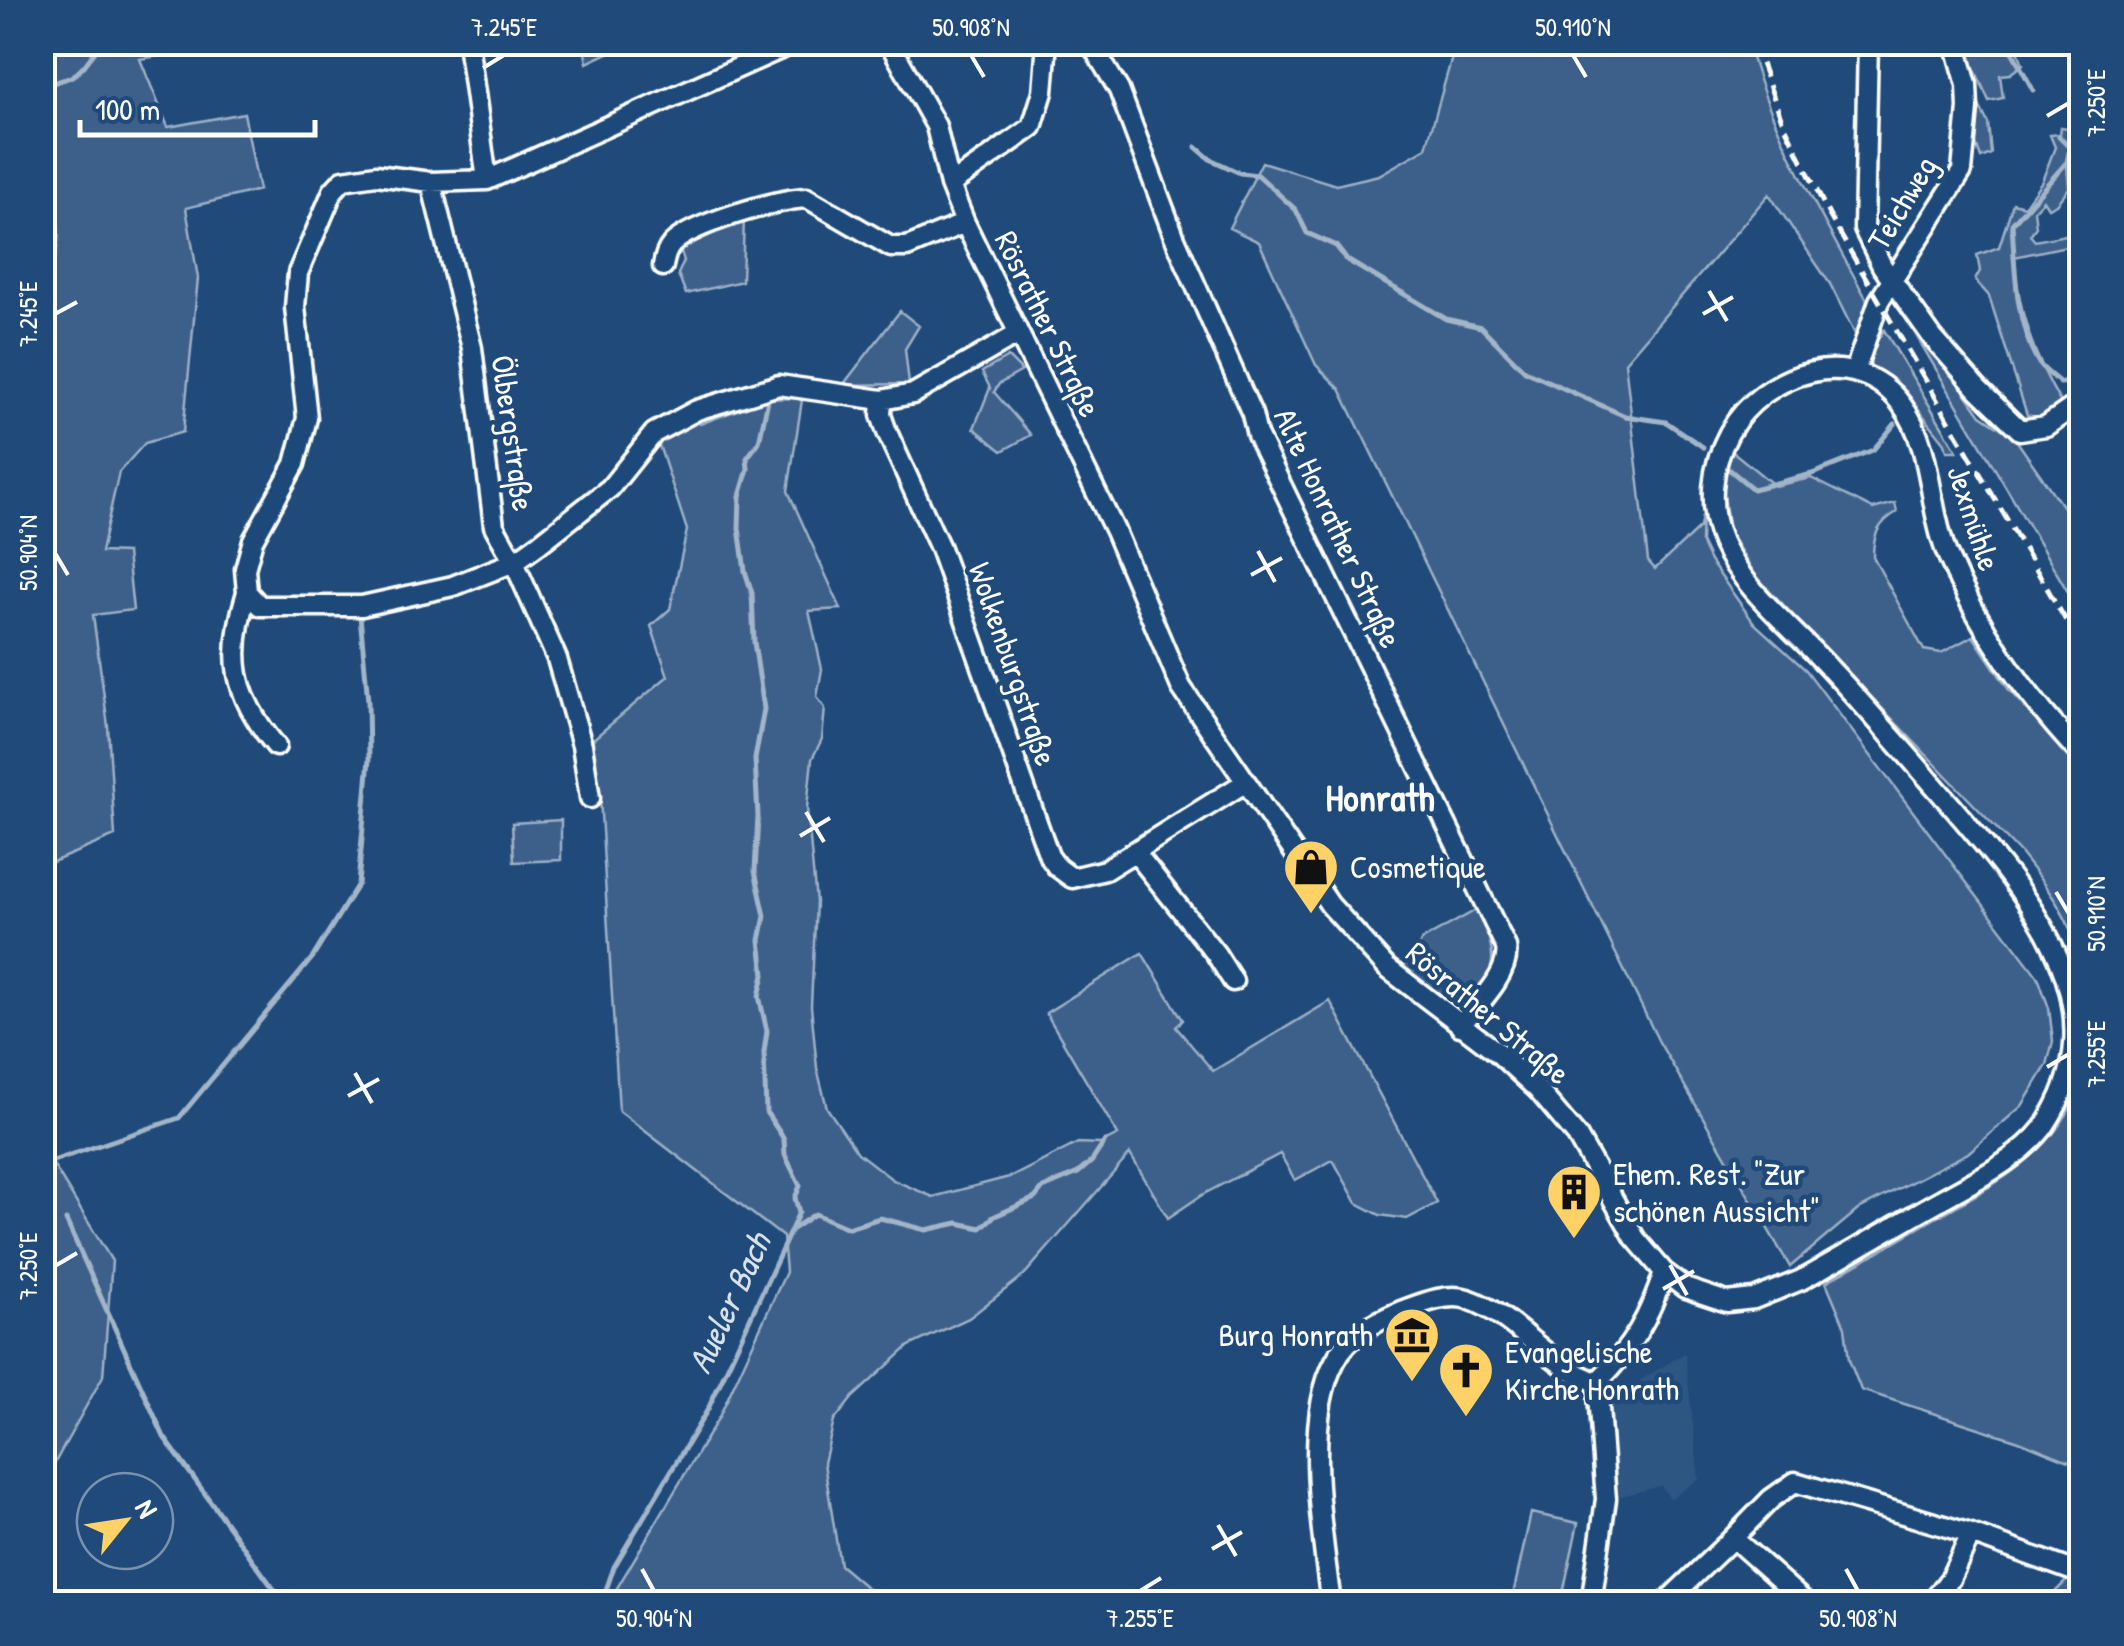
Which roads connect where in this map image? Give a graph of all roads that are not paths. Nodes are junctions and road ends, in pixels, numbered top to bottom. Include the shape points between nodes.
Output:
1 (468, 42) edge
2 (796, 42) edge
3 (889, 42) edge
4 (1047, 42) edge
5 (1090, 42) edge
6 (1868, 42) edge
7 (1955, 42) edge
8 (488, 180) junction
9 (431, 182) junction
10 (950, 184) junction
11 (965, 224) junction
12 (664, 266) dead end
13 (1892, 277) junction
14 (1018, 334) junction
15 (1855, 371) junction
16 (882, 400) junction
17 (2082, 401) edge
18 (514, 562) junction
19 (247, 592) junction
20 (276, 746) dead end
21 (2082, 756) edge
22 (1246, 782) junction
23 (590, 798) dead end
24 (1136, 852) junction
25 (1233, 981) dead end
26 (1460, 1026) junction
27 (1664, 1272) junction
28 (1597, 1382) junction
29 (1971, 1534) junction
30 (1733, 1538) junction
31 (2082, 1574) edge
32 (1331, 1604) edge
33 (1591, 1604) edge
34 (1664, 1604) edge
35 (1807, 1604) edge
36 (1930, 1604) edge

1 - 8 street
2 - 8 street
3 - 10 street, Rösrather Straße via 936,126
4 - 10 street via 1032,127
5 - 26 street, Alte Honrather Straße via 1119,90 1257,435 1506,947 1502,969
6 - 13 street via 1864,229
7 - 13 street, Teichweg via 1967,85 1962,171
8 - 9 street
9 - 18 street, Ölbergstraße via 472,348 494,526
9 - 19 street via 376,175 343,180 320,214 298,274 295,308 307,418 295,464 252,540
10 - 11 street, Rösrather Straße
11 - 12 street via 891,246 820,204 791,198 674,240
11 - 14 street, Rösrather Straße
13 - 15 street
13 - 17 street via 1934,338 2020,430 2046,426
14 - 16 street via 913,394
14 - 22 street, Rösrather Straße via 1115,531 1181,687
15 - 21 street, Jexmühle via 1890,392 1910,418 1947,553 2029,695
15 - 27 street, Rösrather Straße via 1812,371 1767,392 1739,418 1719,453 1713,504 1719,534 1759,595 2033,900 2066,959 2078,998 2075,1068 2040,1133 2000,1165 1801,1280 1727,1302 1685,1288
16 - 18 street via 780,385 698,410 654,433 610,488
16 - 24 street, Wolkenburgstraße via 886,432 940,548 1049,856 1072,878 1106,870
18 - 19 street via 434,592 362,606 260,606
18 - 23 street, Ölbergstraße via 557,658
19 - 20 street via 234,656 244,702
22 - 24 street, Wolkenburgstraße
22 - 26 street, Rösrather Straße via 1358,938
24 - 25 street
26 - 27 street, Rösrather Straße via 1524,1077 1571,1128 1634,1238
27 - 28 street via 1647,1320 1624,1357
28 - 32 street via 1460,1298 1398,1313 1352,1339 1334,1362 1320,1416 1317,1507
28 - 33 street via 1606,1499
29 - 30 street via 1795,1482
29 - 31 street
29 - 36 street
30 - 34 street
30 - 35 street

